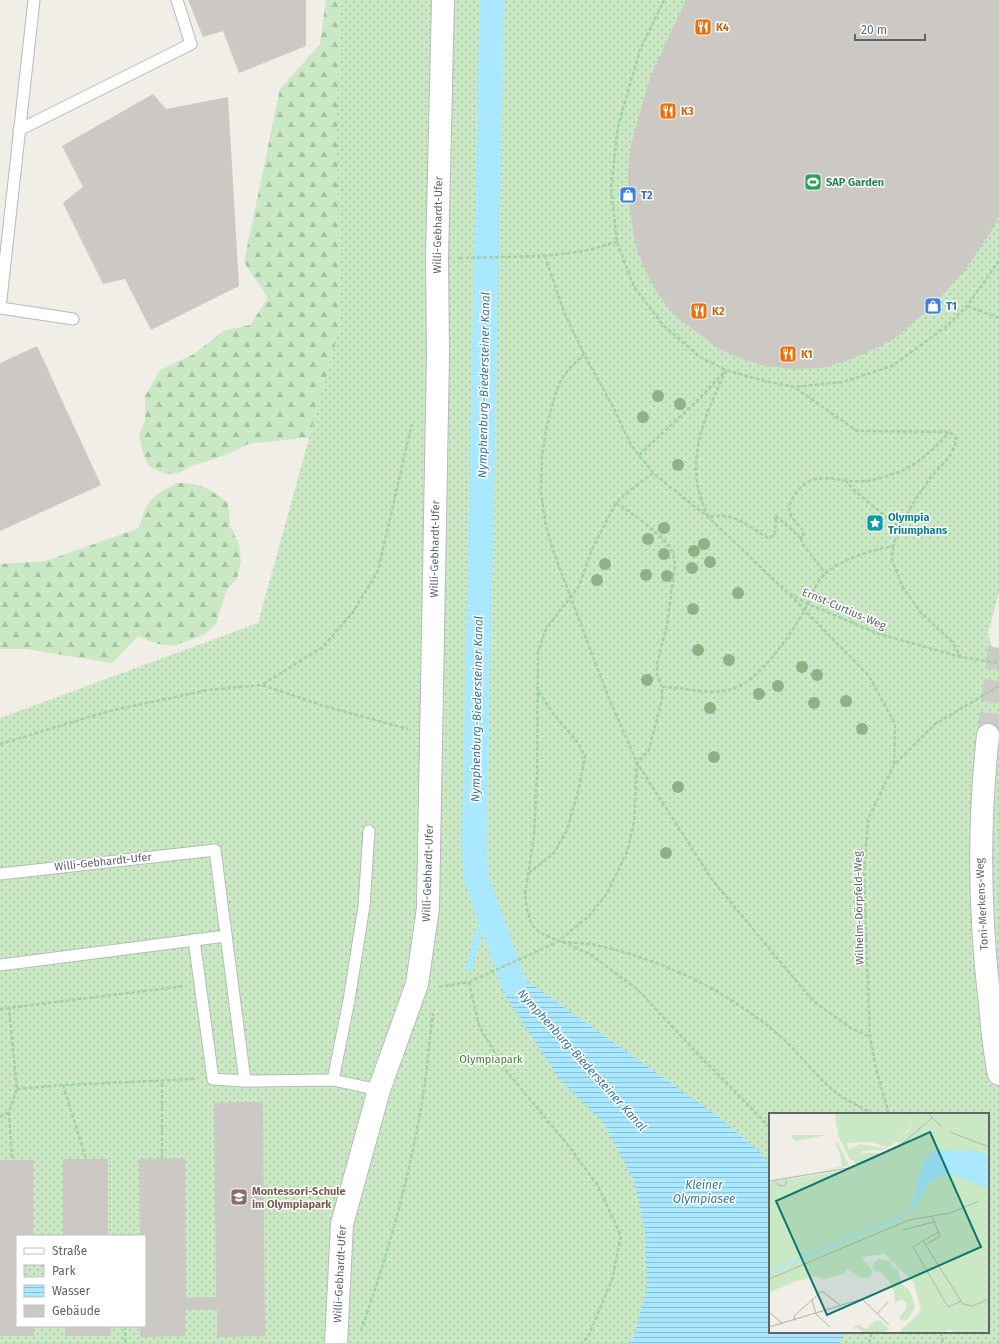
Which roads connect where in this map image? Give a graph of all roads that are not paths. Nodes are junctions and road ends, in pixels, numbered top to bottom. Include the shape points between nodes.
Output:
1 (34, 0) edge
2 (177, 0) edge
3 (443, 0) edge
4 (19, 130) junction
5 (0, 308) edge
6 (73, 319) dead end
7 (988, 735) tunnel mouth
8 (369, 831) dead end
9 (0, 874) edge
10 (226, 936) junction
11 (194, 940) junction
12 (0, 965) edge
13 (999, 1074) edge
14 (333, 1080) junction
15 (246, 1081) junction
16 (379, 1090) junction
17 (336, 1343) edge

1 - 4 lane
2 - 4 lane via 192,44
3 - 16 street, Willi-Gebhardt-Ufer via 436,258 438,354 428,908 417,984
4 - 5 lane
5 - 6 lane
7 - 13 street, Toni-Merkens-Weg via 980,834 980,902
8 - 14 lane via 364,906
9 - 10 lane, Willi-Gebhardt-Ufer via 215,850
10 - 11 lane
10 - 15 lane, Willi-Gebhardt-Ufer
11 - 12 lane
11 - 15 lane via 213,1079
14 - 15 lane
14 - 16 lane
16 - 17 street, Willi-Gebhardt-Ufer via 342,1224

